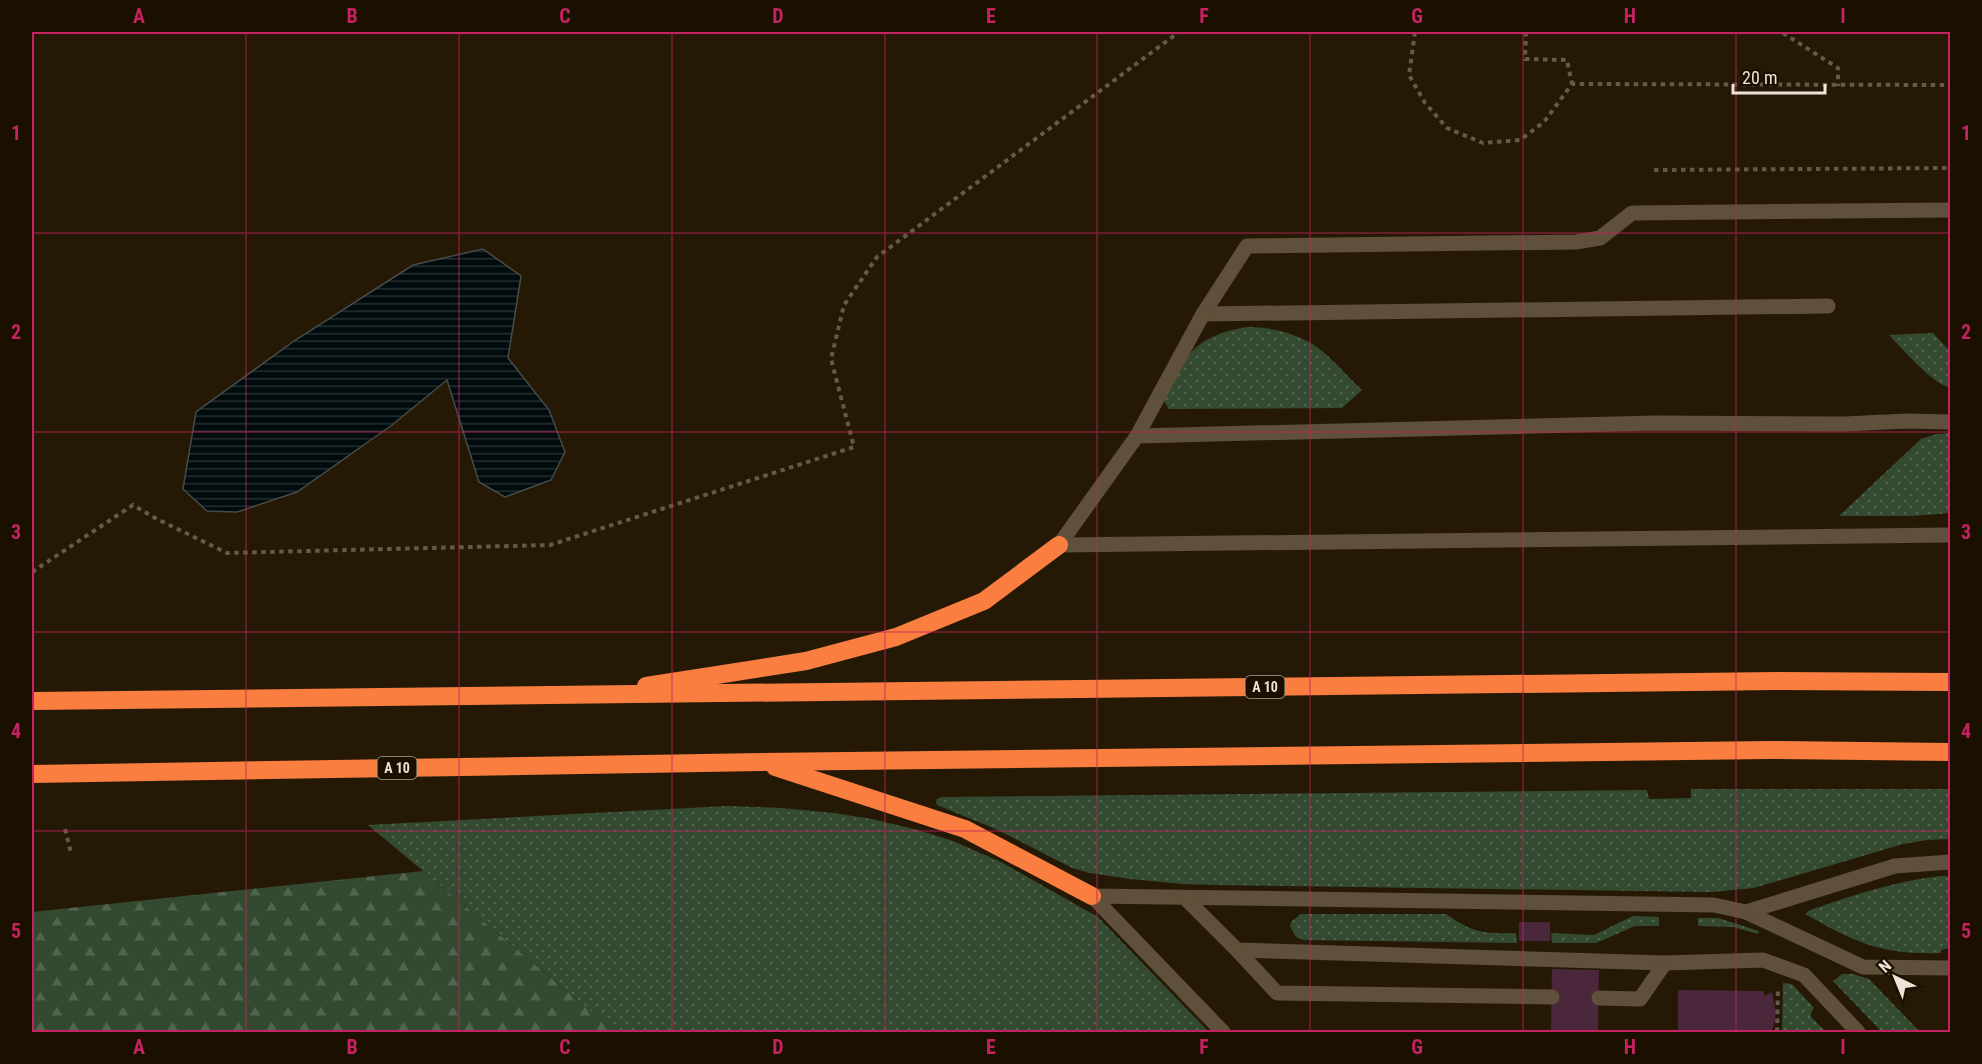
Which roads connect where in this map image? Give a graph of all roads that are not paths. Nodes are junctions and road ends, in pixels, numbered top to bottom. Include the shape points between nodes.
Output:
1 (1950, 210) edge
2 (1828, 306) dead end
3 (1203, 314) junction
4 (1950, 422) edge
5 (1137, 436) junction
6 (1950, 535) edge
7 (1059, 545) junction
8 (1950, 682) edge
9 (579, 696) junction
10 (32, 702) edge
11 (1950, 752) edge
12 (762, 762) junction
13 (32, 774) edge
14 (1950, 862) edge
15 (1092, 896) junction
16 (1186, 898) junction
17 (1746, 912) junction
18 (1237, 950) junction
19 (1665, 963) junction
20 (1950, 968) edge
21 (1552, 997) dead end
22 (1599, 998) dead end
23 (1223, 1032) edge
24 (1858, 1032) edge

1 - 3 lane via 1632,213 1600,238 1576,242 1248,246
2 - 3 lane
3 - 5 lane
4 - 5 lane via 1655,423
5 - 7 lane
6 - 7 lane
7 - 9 highway via 984,601 896,637 806,661
8 - 9 highway, A 10
9 - 10 highway, A 10
11 - 12 highway, A 10 via 1770,750
12 - 13 highway, A 10
12 - 15 highway via 965,829
14 - 17 lane via 1895,866
15 - 16 lane
15 - 23 lane
16 - 17 lane via 1714,905
16 - 18 lane
17 - 20 lane via 1863,967
18 - 19 lane
18 - 21 lane via 1277,993
19 - 22 lane via 1640,999
19 - 24 lane via 1763,960 1804,975

